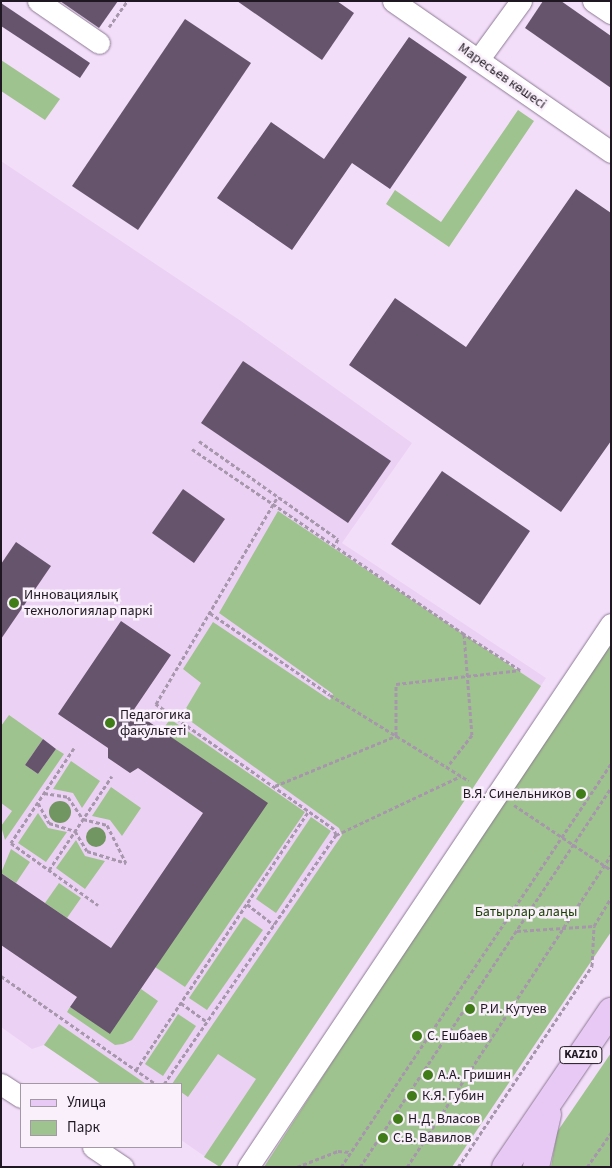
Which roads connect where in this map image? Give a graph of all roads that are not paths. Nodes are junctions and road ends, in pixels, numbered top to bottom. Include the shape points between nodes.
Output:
1 (38, 1) edge
2 (393, 1) edge
3 (521, 1) edge
4 (593, 1) edge
5 (611, 13) edge
6 (99, 42) road end
7 (478, 60) junction
8 (611, 152) edge
9 (611, 624) edge
10 (611, 1011) edge
11 (1, 1084) edge
12 (20, 1097) edge
13 (552, 1100) junction
14 (94, 1148) edge
15 (123, 1167) edge
16 (248, 1167) edge
17 (505, 1167) edge
18 (536, 1167) edge

1 - 6 street
2 - 7 street, Маресьев көшесі
3 - 7 street
4 - 5 street
7 - 8 street, Маресьев көшесі
9 - 16 street
10 - 13 main road, KAZ10
11 - 12 street
13 - 17 main road, KAZ10
13 - 18 main road
14 - 15 street

